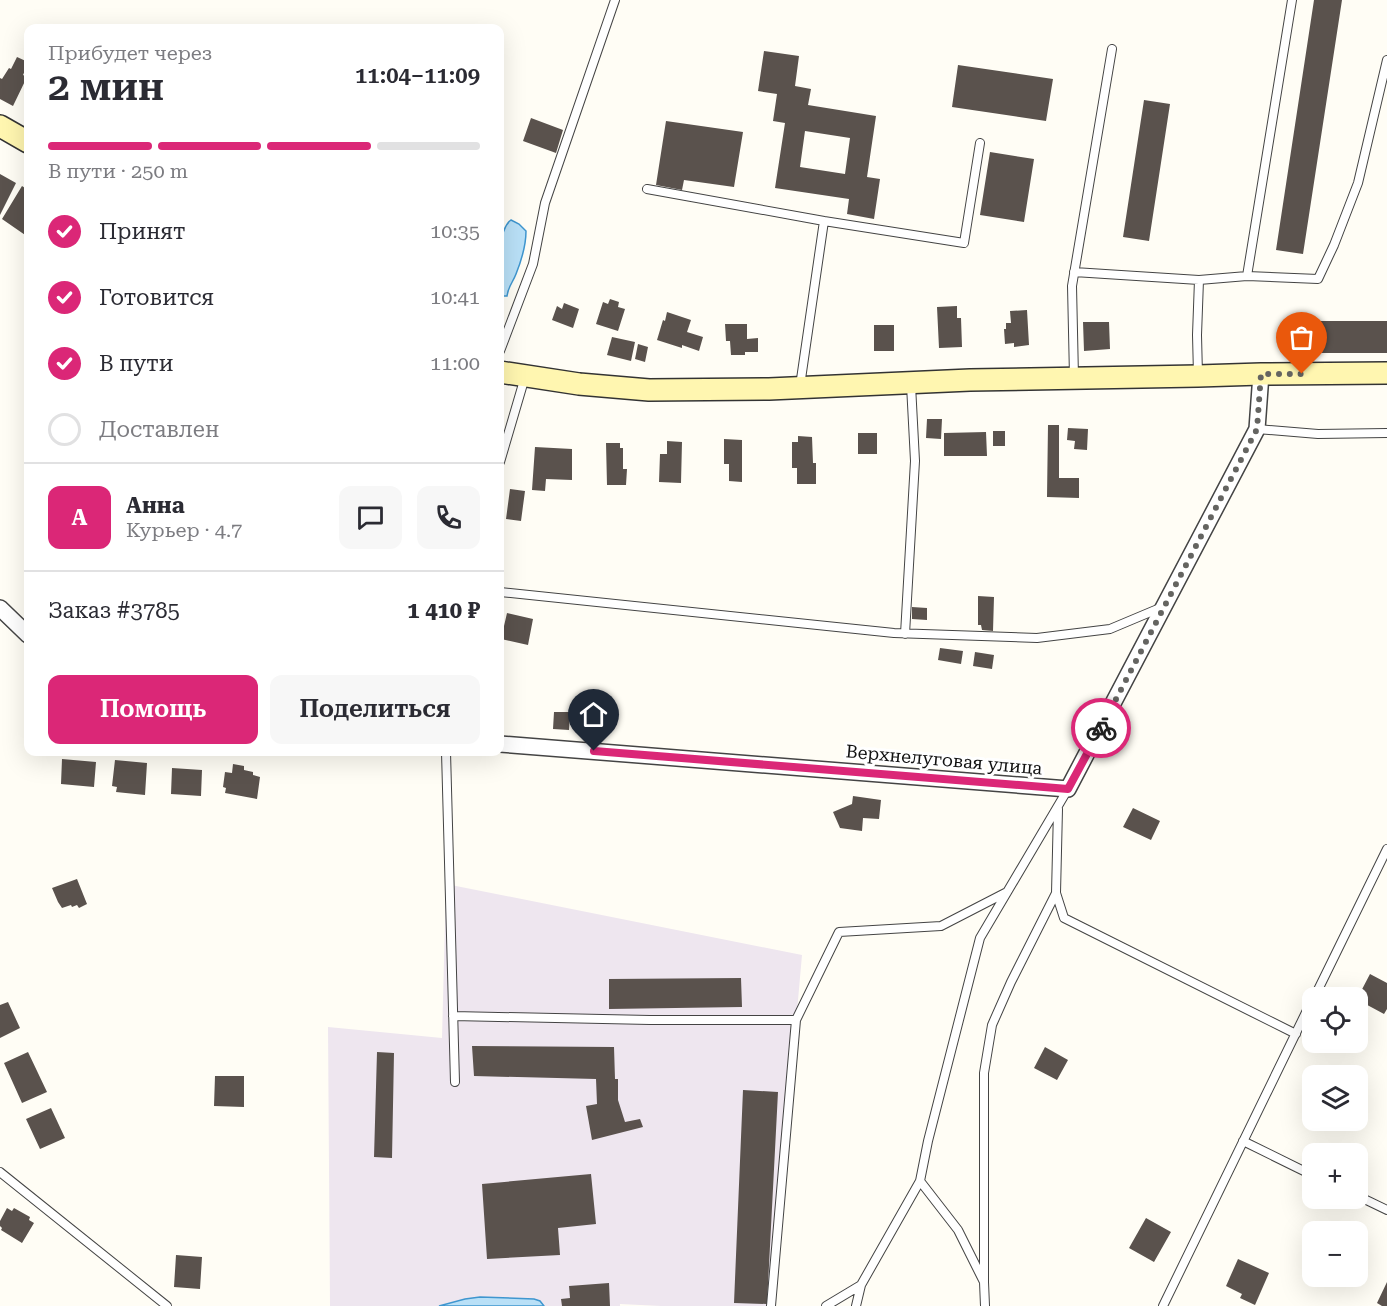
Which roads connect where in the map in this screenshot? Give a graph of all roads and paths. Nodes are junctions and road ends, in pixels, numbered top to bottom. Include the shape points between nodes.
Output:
1 (615, 0) edge
2 (1292, 0) edge
3 (1112, 49) dead end
4 (1387, 60) edge
5 (0, 126) edge
6 (24, 140) edge
7 (980, 143) dead end
8 (647, 189) dead end
9 (824, 221) junction
10 (1074, 272) junction
11 (1247, 276) junction
12 (1199, 280) junction
13 (504, 340) edge
14 (504, 372) edge
15 (1261, 374) junction
16 (1387, 374) edge
17 (526, 375) junction
18 (1198, 376) junction
19 (1074, 379) junction
20 (911, 384) junction
21 (799, 387) junction
22 (1257, 429) junction
23 (1387, 433) edge
24 (504, 449) edge
25 (504, 592) edge
26 (1165, 606) junction
27 (0, 608) edge
28 (24, 631) edge
29 (905, 634) junction
30 (504, 744) edge
31 (446, 756) edge
32 (1068, 789) junction
33 (1058, 807) junction
34 (1387, 849) edge
35 (1007, 892) junction
36 (1056, 893) junction
37 (1319, 987) edge
38 (453, 1017) junction
39 (796, 1020) junction
40 (1302, 1022) edge
41 (1296, 1034) junction
42 (454, 1082) dead end
43 (1244, 1142) junction
44 (1302, 1170) edge
45 (0, 1172) edge
46 (920, 1180) junction
47 (1368, 1201) edge
48 (1387, 1210) edge
49 (984, 1282) junction
50 (861, 1285) junction
51 (167, 1306) edge
52 (771, 1306) edge
53 (826, 1306) edge
54 (856, 1306) edge
55 (985, 1306) edge
56 (1163, 1306) edge

1 - 13 lane via 545,203 532,264
2 - 11 lane
3 - 10 lane
4 - 11 lane via 1358,183 1318,279
5 - 6 main road
7 - 9 lane via 964,243
8 - 9 lane
9 - 21 lane
10 - 12 lane
10 - 19 lane
11 - 12 lane
12 - 18 lane
14 - 17 main road
15 - 16 main road
15 - 18 main road
15 - 22 street
17 - 21 main road via 649,390
17 - 24 lane
18 - 19 main road
19 - 20 main road
20 - 21 main road
20 - 29 lane via 915,461
22 - 23 lane via 1318,434
22 - 26 street
25 - 29 lane
26 - 29 lane via 1110,629 1037,638
26 - 32 street
27 - 28 street
30 - 32 street, Верхнелуговая улица
31 - 38 lane
32 - 33 lane
33 - 35 lane
33 - 36 lane
34 - 37 lane
35 - 39 lane via 941,926 839,932
35 - 46 lane via 980,938
36 - 41 lane via 1064,918
36 - 49 lane via 992,1026 984,1073
38 - 39 lane
38 - 42 lane
39 - 52 lane
40 - 41 lane
41 - 43 lane
43 - 44 lane
43 - 56 lane
45 - 51 lane
46 - 49 lane via 958,1230
46 - 50 lane
47 - 48 lane
49 - 55 lane
50 - 53 lane
50 - 54 lane

